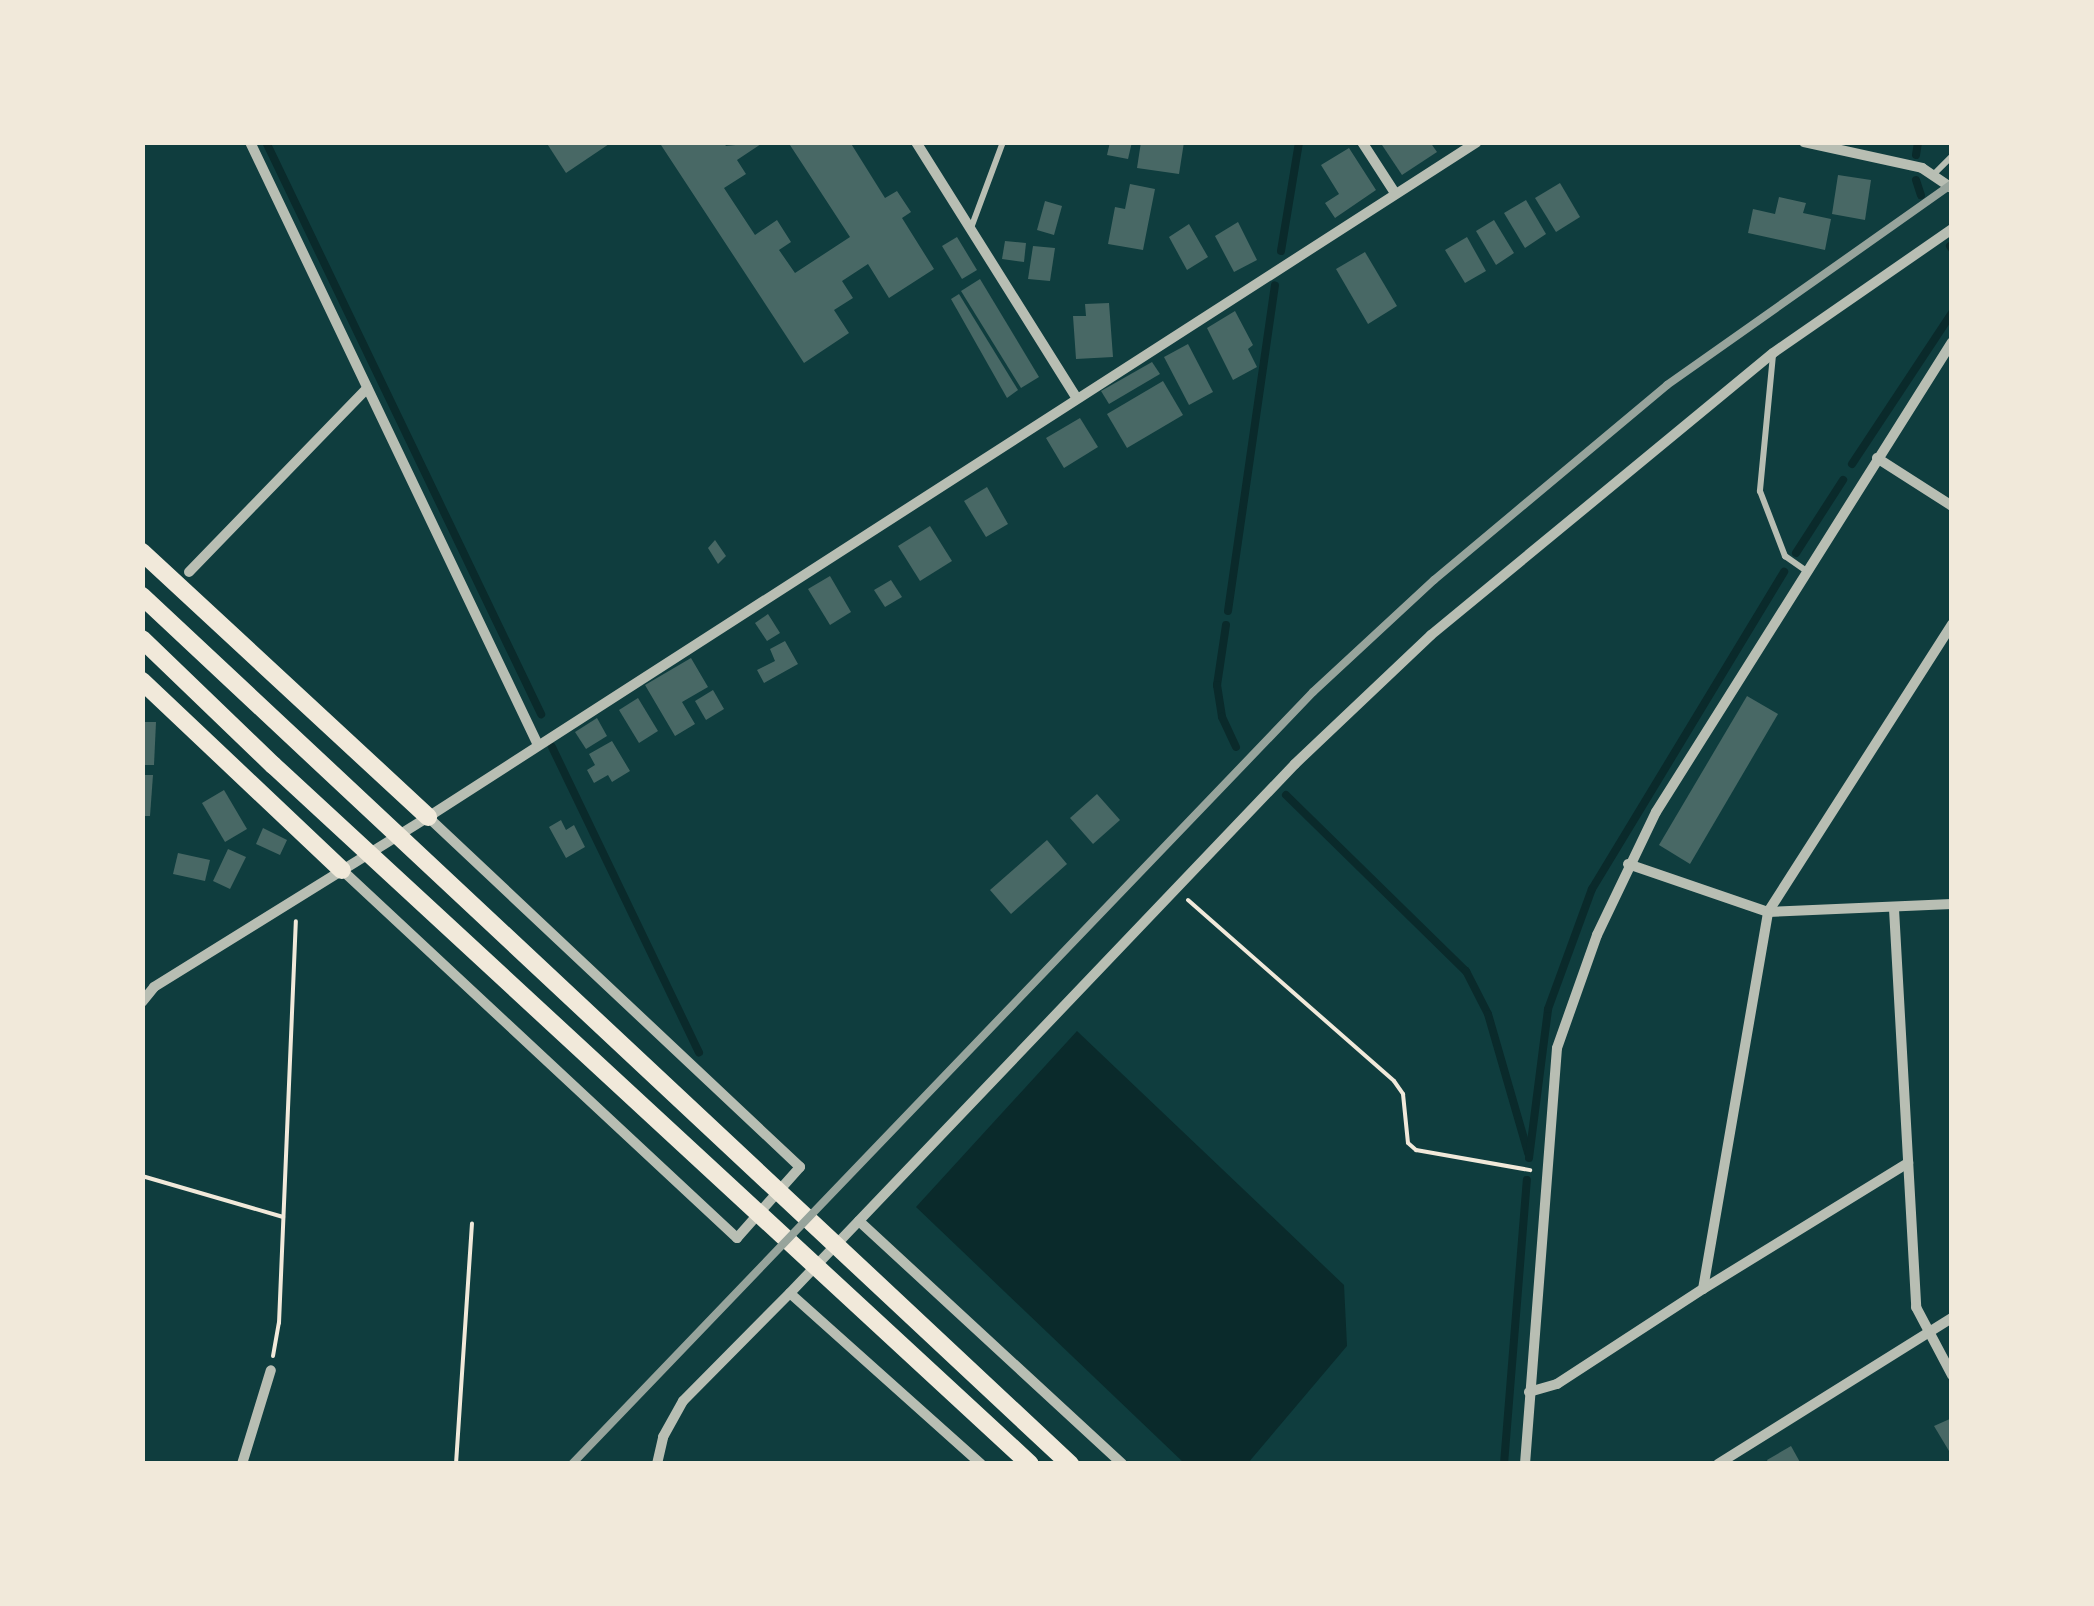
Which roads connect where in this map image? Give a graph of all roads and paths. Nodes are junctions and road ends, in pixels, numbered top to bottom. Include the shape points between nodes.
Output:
1 (250, 142) edge
2 (916, 142) edge
3 (1003, 142) edge
4 (1362, 142) edge
5 (1477, 142) edge
6 (1804, 142) edge
7 (1952, 156) edge
8 (1934, 174) junction
9 (1952, 188) edge
10 (1395, 193) junction
11 (970, 228) junction
12 (1952, 229) edge
13 (1952, 342) edge
14 (1773, 354) junction
15 (367, 388) junction
16 (1076, 398) junction
17 (1877, 458) junction
18 (1952, 506) edge
19 (142, 552) edge
20 (1805, 570) junction
21 (190, 572) dead end
22 (142, 596) edge
23 (1952, 624) edge
24 (142, 638) edge
25 (142, 681) edge
26 (538, 745) junction
27 (428, 817) junction
28 (1628, 864) junction
29 (342, 870) junction
30 (1178, 890) junction
31 (294, 898) junction
32 (1952, 904) edge
33 (1894, 909) junction
34 (1768, 912) junction
35 (142, 981) edge
36 (154, 987) junction
37 (142, 1002) edge
38 (1908, 1163) junction
39 (1548, 1173) junction
40 (142, 1176) edge
41 (283, 1217) junction
42 (859, 1221) junction
43 (472, 1224) dead end
44 (1704, 1289) junction
45 (790, 1293) junction
46 (1952, 1318) edge
47 (1927, 1333) junction
48 (271, 1370) joint
49 (1952, 1375) edge
50 (1530, 1392) junction
51 (242, 1464) edge
52 (456, 1464) edge
53 (657, 1464) edge
54 (980, 1464) edge
55 (1030, 1464) edge
56 (1070, 1464) edge
57 (1122, 1464) edge
58 (1524, 1464) edge
59 (1718, 1464) edge

1 - 15 street
2 - 11 street
3 - 11 lane
4 - 10 street
5 - 10 street
6 - 8 street
7 - 8 lane
8 - 9 street
10 - 16 street
11 - 16 street
12 - 14 street
13 - 17 street
14 - 20 lane via 1760,491 1785,556
14 - 30 street via 1431,636 1295,764
15 - 21 street
15 - 26 street
16 - 26 street
17 - 18 street
17 - 20 street
19 - 27 main road
20 - 28 street
22 - 56 main road
23 - 34 street
24 - 55 main road
25 - 29 main road
26 - 27 street
27 - 29 street
27 - 29 street via 800,1167 737,1238
28 - 34 street
28 - 39 street via 1561,1032
29 - 31 street
30 - 39 path via 1394,1081 1403,1094 1408,1143 1416,1150
30 - 42 street
31 - 36 street
31 - 41 path
32 - 33 street
33 - 34 street
33 - 38 street
34 - 44 street
35 - 36 street
36 - 37 street
38 - 44 street
38 - 47 street via 1916,1307
39 - 50 street
40 - 41 path
41 - 48 path
42 - 45 street
42 - 57 street
43 - 52 path
44 - 50 street via 1557,1384
45 - 53 street via 683,1401
45 - 54 street
46 - 47 street
47 - 49 street
47 - 59 street
48 - 51 street
50 - 58 street

